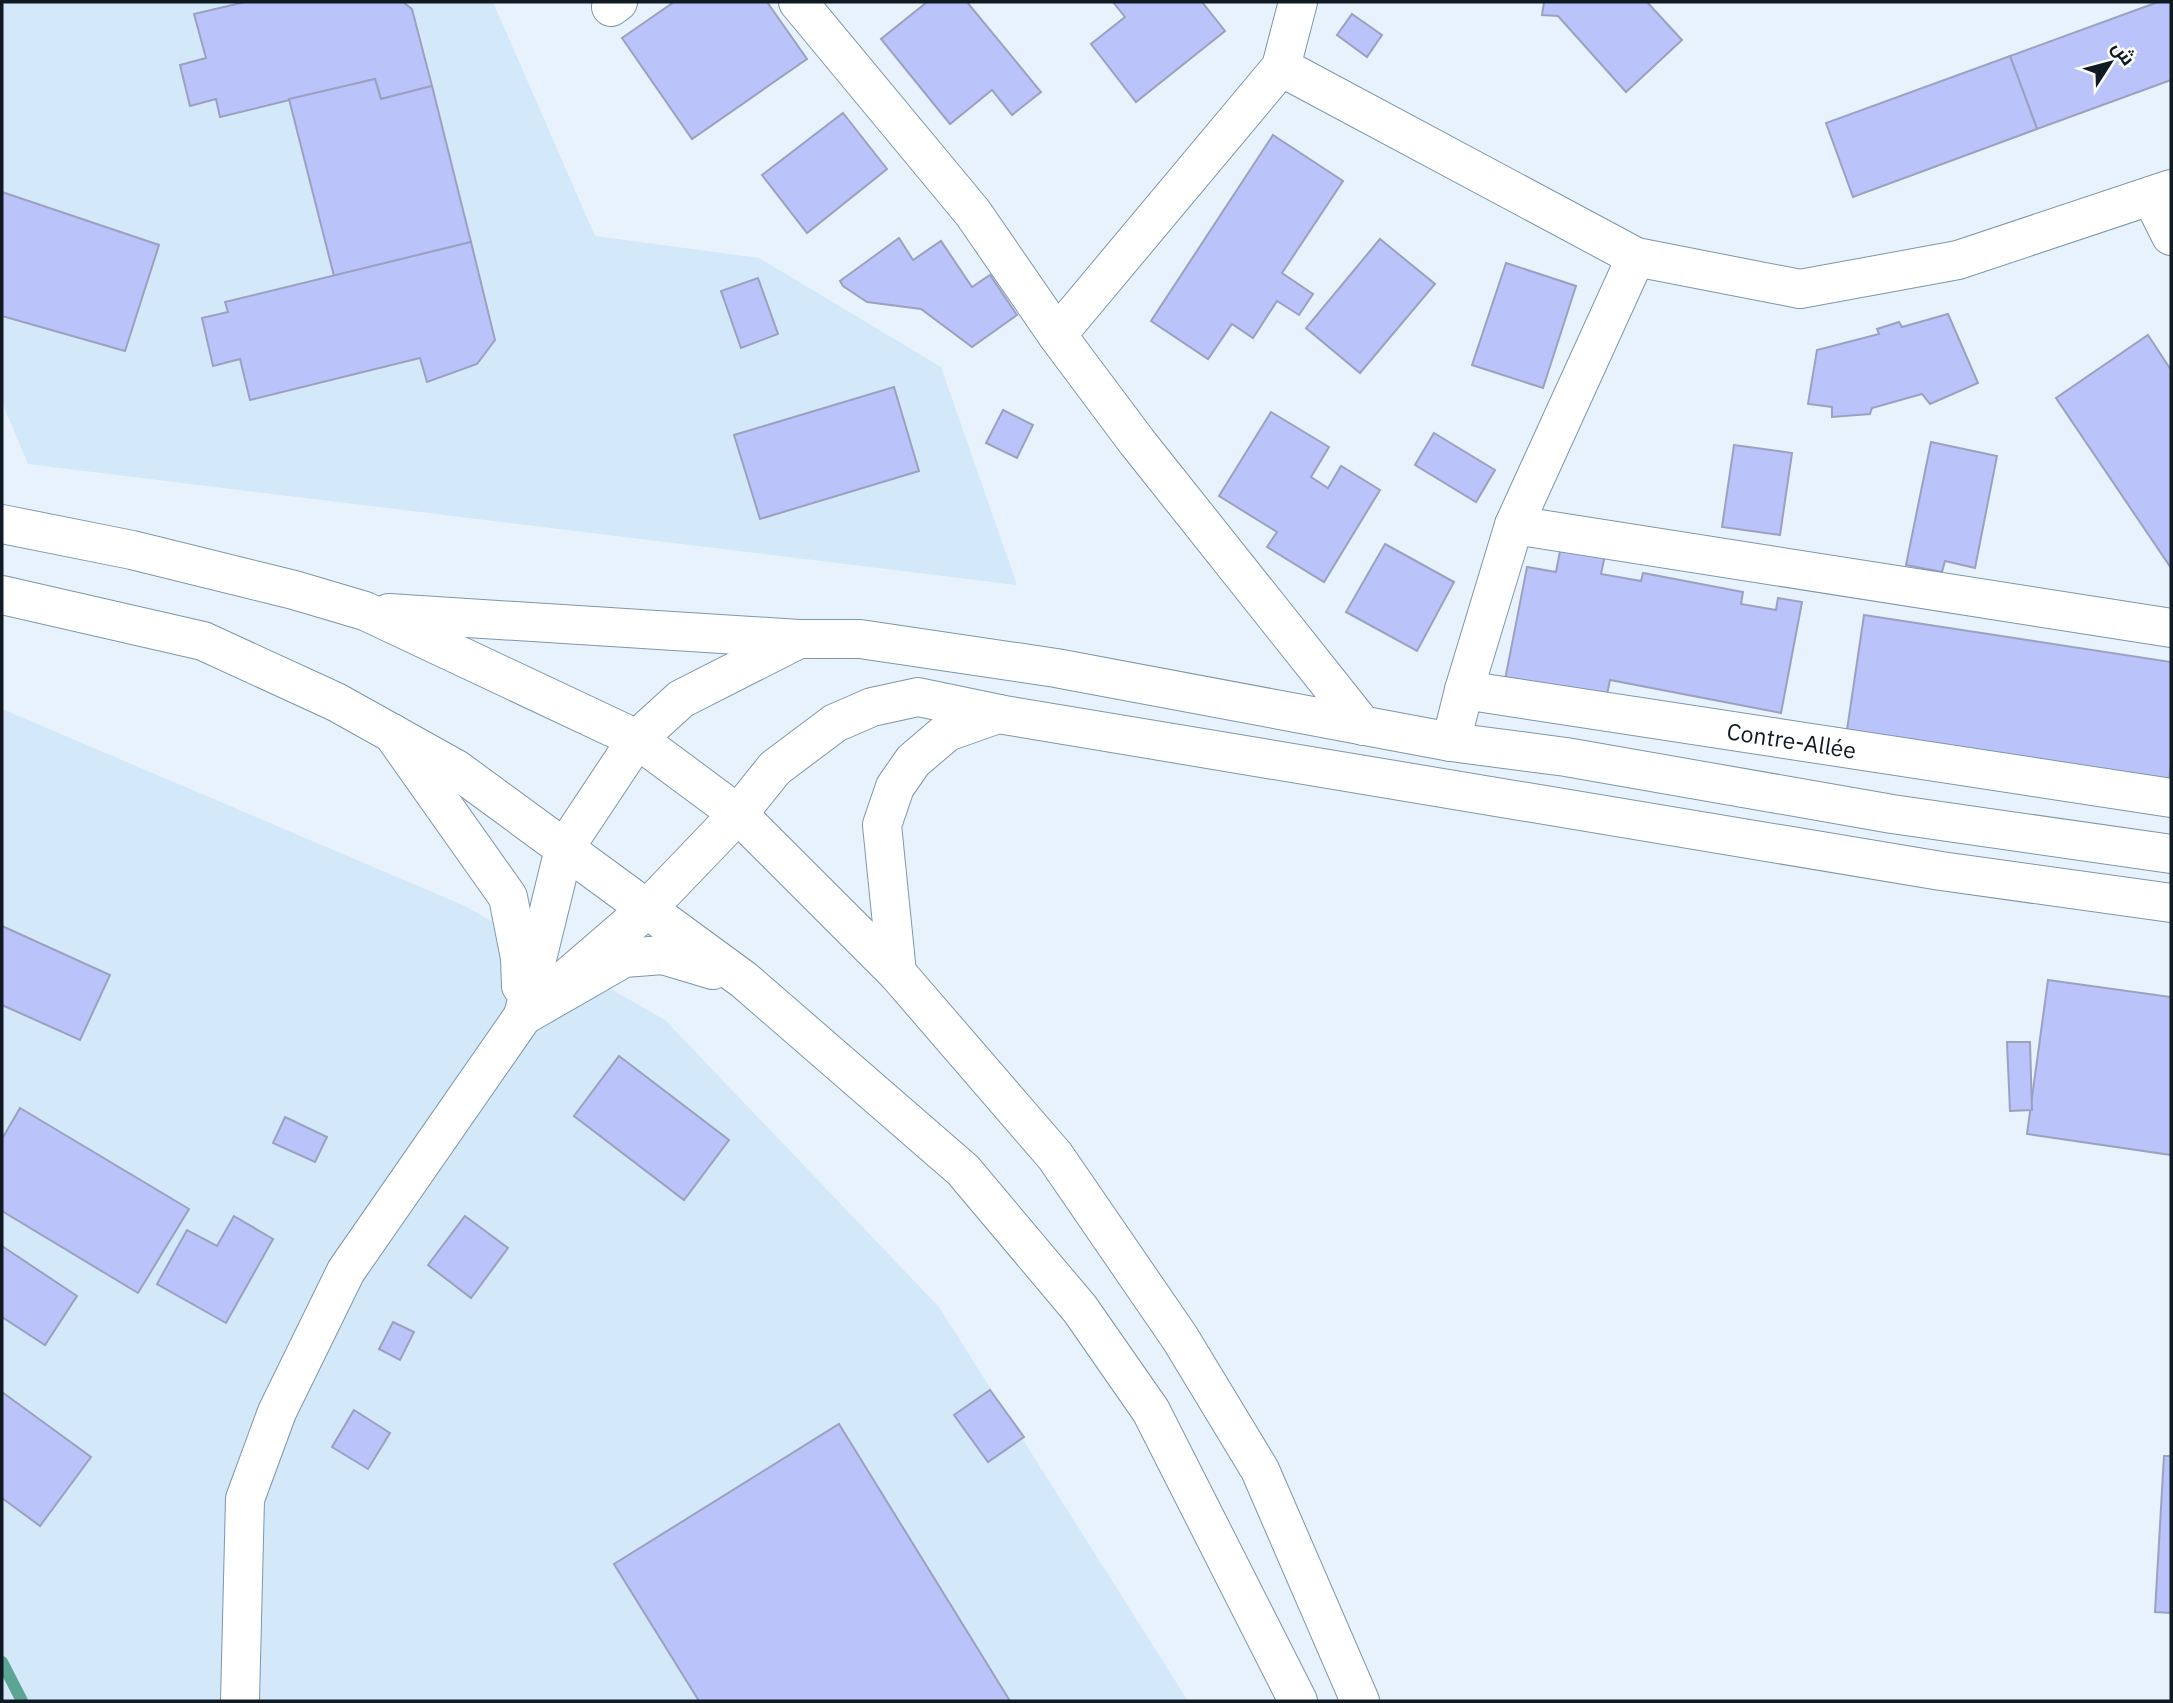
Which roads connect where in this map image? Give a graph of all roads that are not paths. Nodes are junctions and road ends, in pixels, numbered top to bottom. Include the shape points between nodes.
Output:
1 (798, 2) edge
2 (1298, 2) edge
3 (1281, 67) junction
4 (2161, 192) edge
5 (2171, 236) edge
6 (1636, 257) junction
7 (1057, 335) junction
8 (2, 524) edge
9 (1514, 525) junction
10 (2, 594) edge
11 (365, 611) junction
12 (2171, 628) edge
13 (799, 639) junction
14 (1464, 690) junction
15 (1016, 717) junction
16 (1363, 726) junction
17 (392, 733) junction
18 (637, 739) junction
19 (1451, 742) junction
20 (2171, 798) edge
21 (738, 814) junction
22 (564, 849) junction
23 (2171, 854) edge
24 (2171, 903) edge
25 (646, 910) junction
26 (897, 973) junction
27 (744, 979) junction
28 (523, 1016) junction
29 (240, 1701) edge
30 (1298, 1701) edge
31 (1360, 1701) edge

1 - 7 main road via 973,213
2 - 3 main road
3 - 6 main road
3 - 7 main road
4 - 5 main road
4 - 6 main road via 1958,260 1800,289
6 - 9 main road
7 - 16 main road
8 - 11 main road via 146,553
9 - 12 main road
9 - 14 main road
10 - 17 main road via 203,641
11 - 13 main road
11 - 18 main road
13 - 16 main road via 860,639 1056,668
13 - 18 main road via 681,699
14 - 19 main road
14 - 20 main road, Contre-Allée
15 - 21 main road via 918,697 872,707 835,723 775,768
15 - 24 main road via 1941,871
15 - 26 main road via 998,714 947,732 914,761 895,787 882,825
16 - 19 main road
17 - 22 main road via 456,769
17 - 28 main road via 508,897 520,958
18 - 21 main road
18 - 22 main road
19 - 23 main road
21 - 25 main road
21 - 26 main road
22 - 25 main road
22 - 28 main road
25 - 27 main road
25 - 28 main road
26 - 31 main road via 1055,1156 1180,1338 1260,1470
27 - 28 main road via 663,955 624,958
27 - 30 main road via 962,1170 1080,1309 1151,1411
28 - 29 main road via 346,1271 277,1412 245,1499

